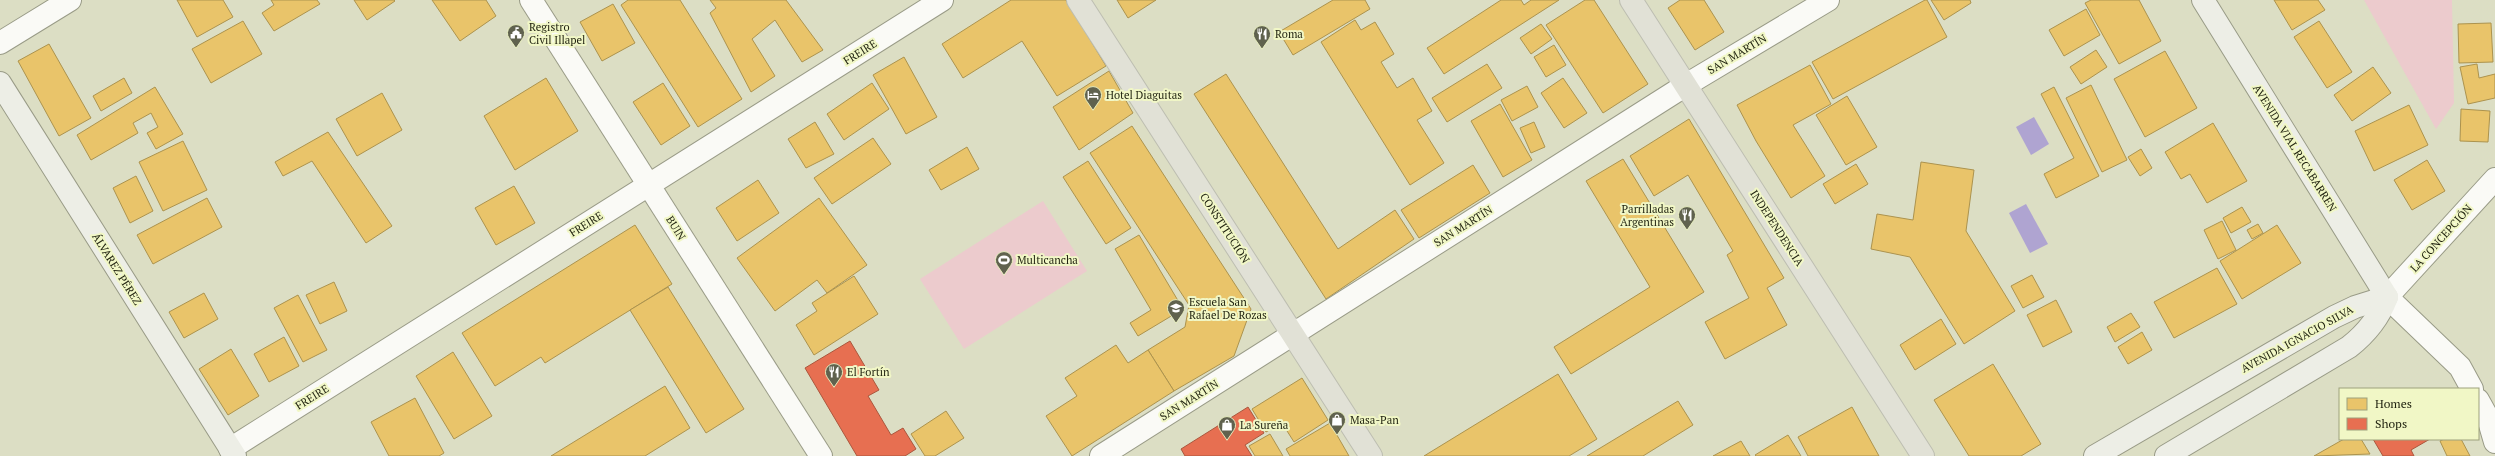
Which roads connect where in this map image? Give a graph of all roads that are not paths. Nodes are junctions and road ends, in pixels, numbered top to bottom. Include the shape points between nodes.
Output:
1 (70, 0) edge
2 (531, 0) edge
3 (942, 0) edge
4 (1078, 0) edge
5 (1631, 0) edge
6 (1828, 0) edge
7 (2203, 0) edge
8 (0, 43) edge
9 (0, 83) edge
10 (1686, 85) junction
11 (2495, 179) edge
12 (649, 185) junction
13 (2387, 297) junction
14 (1294, 334) junction
15 (2471, 388) edge
16 (2479, 402) edge
17 (2495, 442) edge
18 (232, 452) edge
19 (821, 456) edge
20 (1101, 456) edge
21 (1371, 456) edge
22 (1923, 456) edge
23 (2095, 456) edge
24 (2166, 456) edge

1 - 8 street
2 - 12 street, BUIN
3 - 12 street, FREIRE
4 - 14 main road, CONSTITUCIÓN
5 - 10 main road, INDEPENDENCIA
6 - 10 street, SAN MARTÍN
7 - 13 main road, AVENIDA VIAL RECABARREN
9 - 18 main road, ÁLVAREZ PÉREZ
10 - 14 street, SAN MARTÍN
10 - 22 main road, INDEPENDENCIA
11 - 13 street, LA CONCEPCIÓN
12 - 18 street, FREIRE
12 - 19 street, BUIN
13 - 15 street via 2460,367
13 - 23 main road, AVENIDA IGNACIO SILVA via 2334,317
13 - 24 main road via 2370,328 2349,346
14 - 20 street, SAN MARTÍN
14 - 21 main road, CONSTITUCIÓN
16 - 17 street via 2488,418

